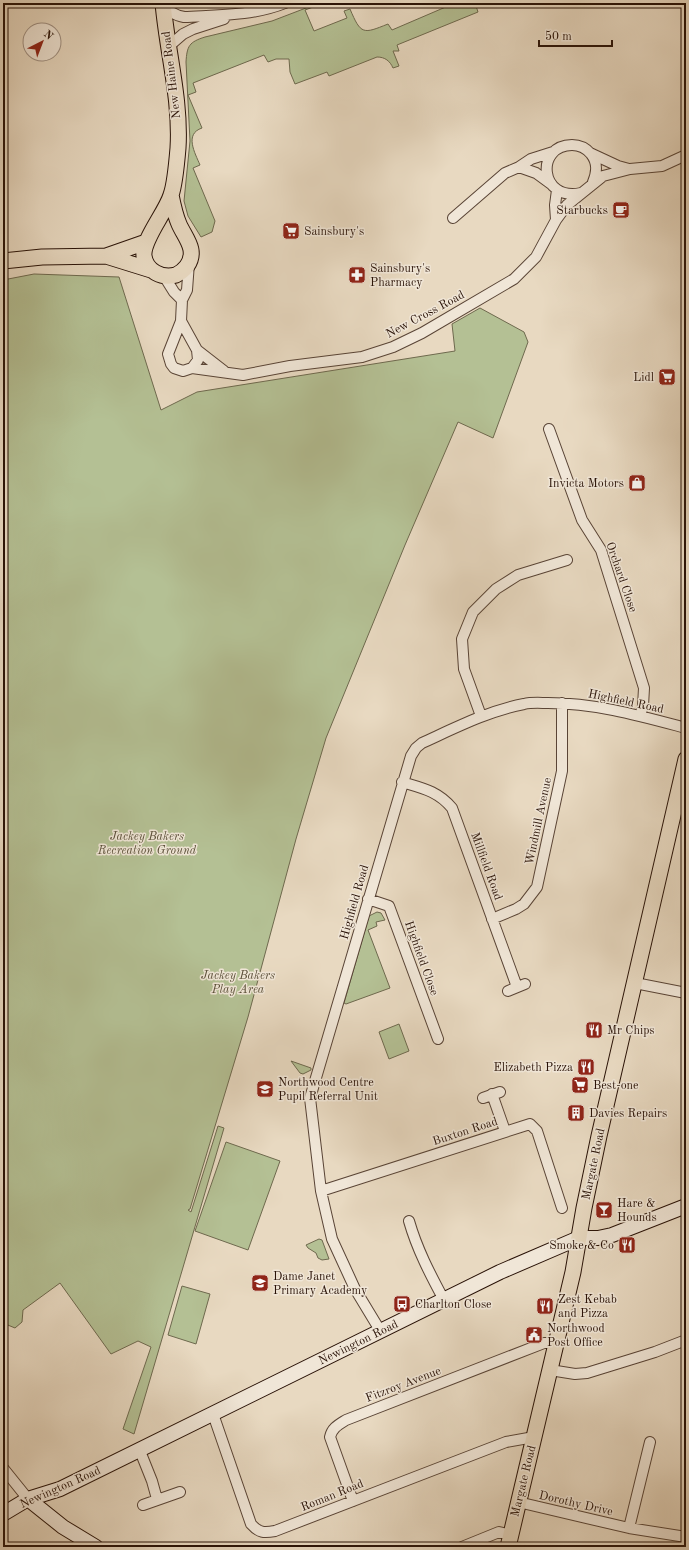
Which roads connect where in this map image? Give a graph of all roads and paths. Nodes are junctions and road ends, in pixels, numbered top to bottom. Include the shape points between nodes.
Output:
1 (285, 3) edge
2 (163, 4) edge
3 (234, 16) junction
4 (168, 47) junction
5 (553, 152) junction
6 (590, 153) junction
7 (686, 155) edge
8 (519, 167) junction
9 (630, 169) junction
10 (593, 182) junction
11 (554, 187) junction
12 (581, 193) junction
13 (171, 195) junction
14 (453, 218) dead end
15 (556, 220) junction
16 (148, 239) junction
17 (188, 240) junction
18 (106, 256) junction
19 (3, 261) edge
20 (189, 263) junction
21 (158, 273) junction
22 (182, 300) junction
23 (181, 321) junction
24 (172, 346) junction
25 (196, 348) junction
26 (192, 368) junction
27 (224, 371) junction
28 (549, 429) dead end
29 (567, 560) dead end
30 (562, 703) junction
31 (481, 716) junction
32 (640, 716) junction
33 (686, 728) edge
34 (686, 758) edge
35 (402, 782) junction
36 (368, 899) junction
37 (492, 919) junction
38 (635, 983) junction
39 (517, 987) dead end
40 (686, 993) edge
41 (438, 1039) dead end
42 (492, 1095) dead end
43 (505, 1132) junction
44 (321, 1191) junction
45 (686, 1206) edge
46 (562, 1208) dead end
47 (409, 1221) dead end
48 (579, 1238) junction
49 (444, 1300) junction
50 (381, 1332) junction
51 (686, 1340) edge
52 (556, 1343) junction
53 (550, 1370) junction
54 (213, 1414) junction
55 (534, 1437) junction
56 (649, 1442) dead end
57 (140, 1450) junction
58 (3, 1468) edge
59 (180, 1492) dead end
60 (28, 1499) junction
61 (157, 1500) junction
62 (352, 1501) junction
63 (518, 1502) junction
64 (143, 1505) dead end
65 (3, 1514) edge
66 (628, 1528) junction
67 (686, 1537) edge
68 (509, 1541) edge
69 (96, 1547) edge
70 (462, 1547) edge

1 - 3 street
2 - 3 street via 176,16
2 - 4 main road, New Haine Road
3 - 4 street via 193,29
4 - 13 main road, New Haine Road via 174,84 178,147
5 - 6 street, New Cross Road via 560,147 575,145
5 - 8 street via 531,159
5 - 11 street, New Cross Road via 546,168 547,176
6 - 9 street, New Cross Road
6 - 10 street via 596,167
7 - 9 street, New Cross Road via 662,166
8 - 11 street via 536,173
8 - 14 street via 505,173
9 - 10 street, New Cross Road via 602,176
10 - 12 street, New Cross Road
11 - 12 street via 565,194
11 - 15 street, New Cross Road
12 - 15 street, New Cross Road via 567,205
13 - 16 main road, New Haine Road
13 - 17 main road, New Haine Road via 179,225
15 - 27 street, New Cross Road via 536,257 514,279 422,333 393,347 362,357 243,375
16 - 17 main road via 156,232 170,229
16 - 18 main road
16 - 21 main road, New Haine Road via 144,250 146,264
17 - 20 main road, New Haine Road via 191,248
18 - 19 main road via 42,257
18 - 21 main road
20 - 21 main road via 179,274 172,276
20 - 22 street, New Cross Road via 187,290
21 - 22 street
22 - 23 street, New Cross Road
23 - 24 street, New Cross Road
23 - 25 street, New Cross Road
24 - 25 street via 181,341
24 - 26 street, New Cross Road via 168,354 174,368 183,371
25 - 26 street via 198,360
25 - 27 street, New Cross Road
26 - 27 street, New Cross Road
28 - 32 street, Orchard Close via 582,520 601,550 644,688
29 - 31 street via 518,575 496,589 473,612 462,639 464,669
30 - 31 street, Highfield Road via 525,704
30 - 32 street, Highfield Road
30 - 37 street, Windmill Avenue via 562,771 537,887 524,904
31 - 35 street, Highfield Road via 416,748
32 - 33 street, Highfield Road
34 - 38 main road, Margate Road
35 - 36 street, Highfield Road
35 - 37 street, Millfield Road via 433,792 452,808
36 - 41 street, Highfield Close via 389,906
36 - 44 street, Highfield Road via 310,1098
37 - 39 street, Millfield Road
38 - 40 street
38 - 48 main road, Margate Road via 599,1136
42 - 43 street
43 - 44 street, Buxton Road
43 - 46 street, Buxton Road via 530,1124 537,1131
44 - 50 street, Highfield Road via 332,1239 355,1289
45 - 48 main road via 612,1235
47 - 49 street via 414,1239
48 - 49 main road, Newington Road via 500,1272
48 - 52 main road, Margate Road
49 - 50 main road, Newington Road
50 - 54 main road, Newington Road
51 - 53 street via 587,1373
52 - 53 main road, Margate Road
52 - 62 street, Fitzroy Avenue via 544,1343 336,1426 330,1437
53 - 55 main road, Margate Road
54 - 57 main road, Newington Road
54 - 62 street, Roman Road via 251,1524 257,1530 264,1533 276,1531
55 - 62 street, Roman Road via 506,1442
55 - 63 main road, Margate Road
56 - 66 street
57 - 60 main road, Newington Road via 60,1489
57 - 61 street
58 - 60 street
59 - 61 street
60 - 65 main road, Newington Road
60 - 69 main road via 63,1527
61 - 64 street
63 - 66 street, Dorothy Drive
63 - 68 main road, Margate Road
66 - 67 street, Dorothy Drive
68 - 70 street via 499,1532

